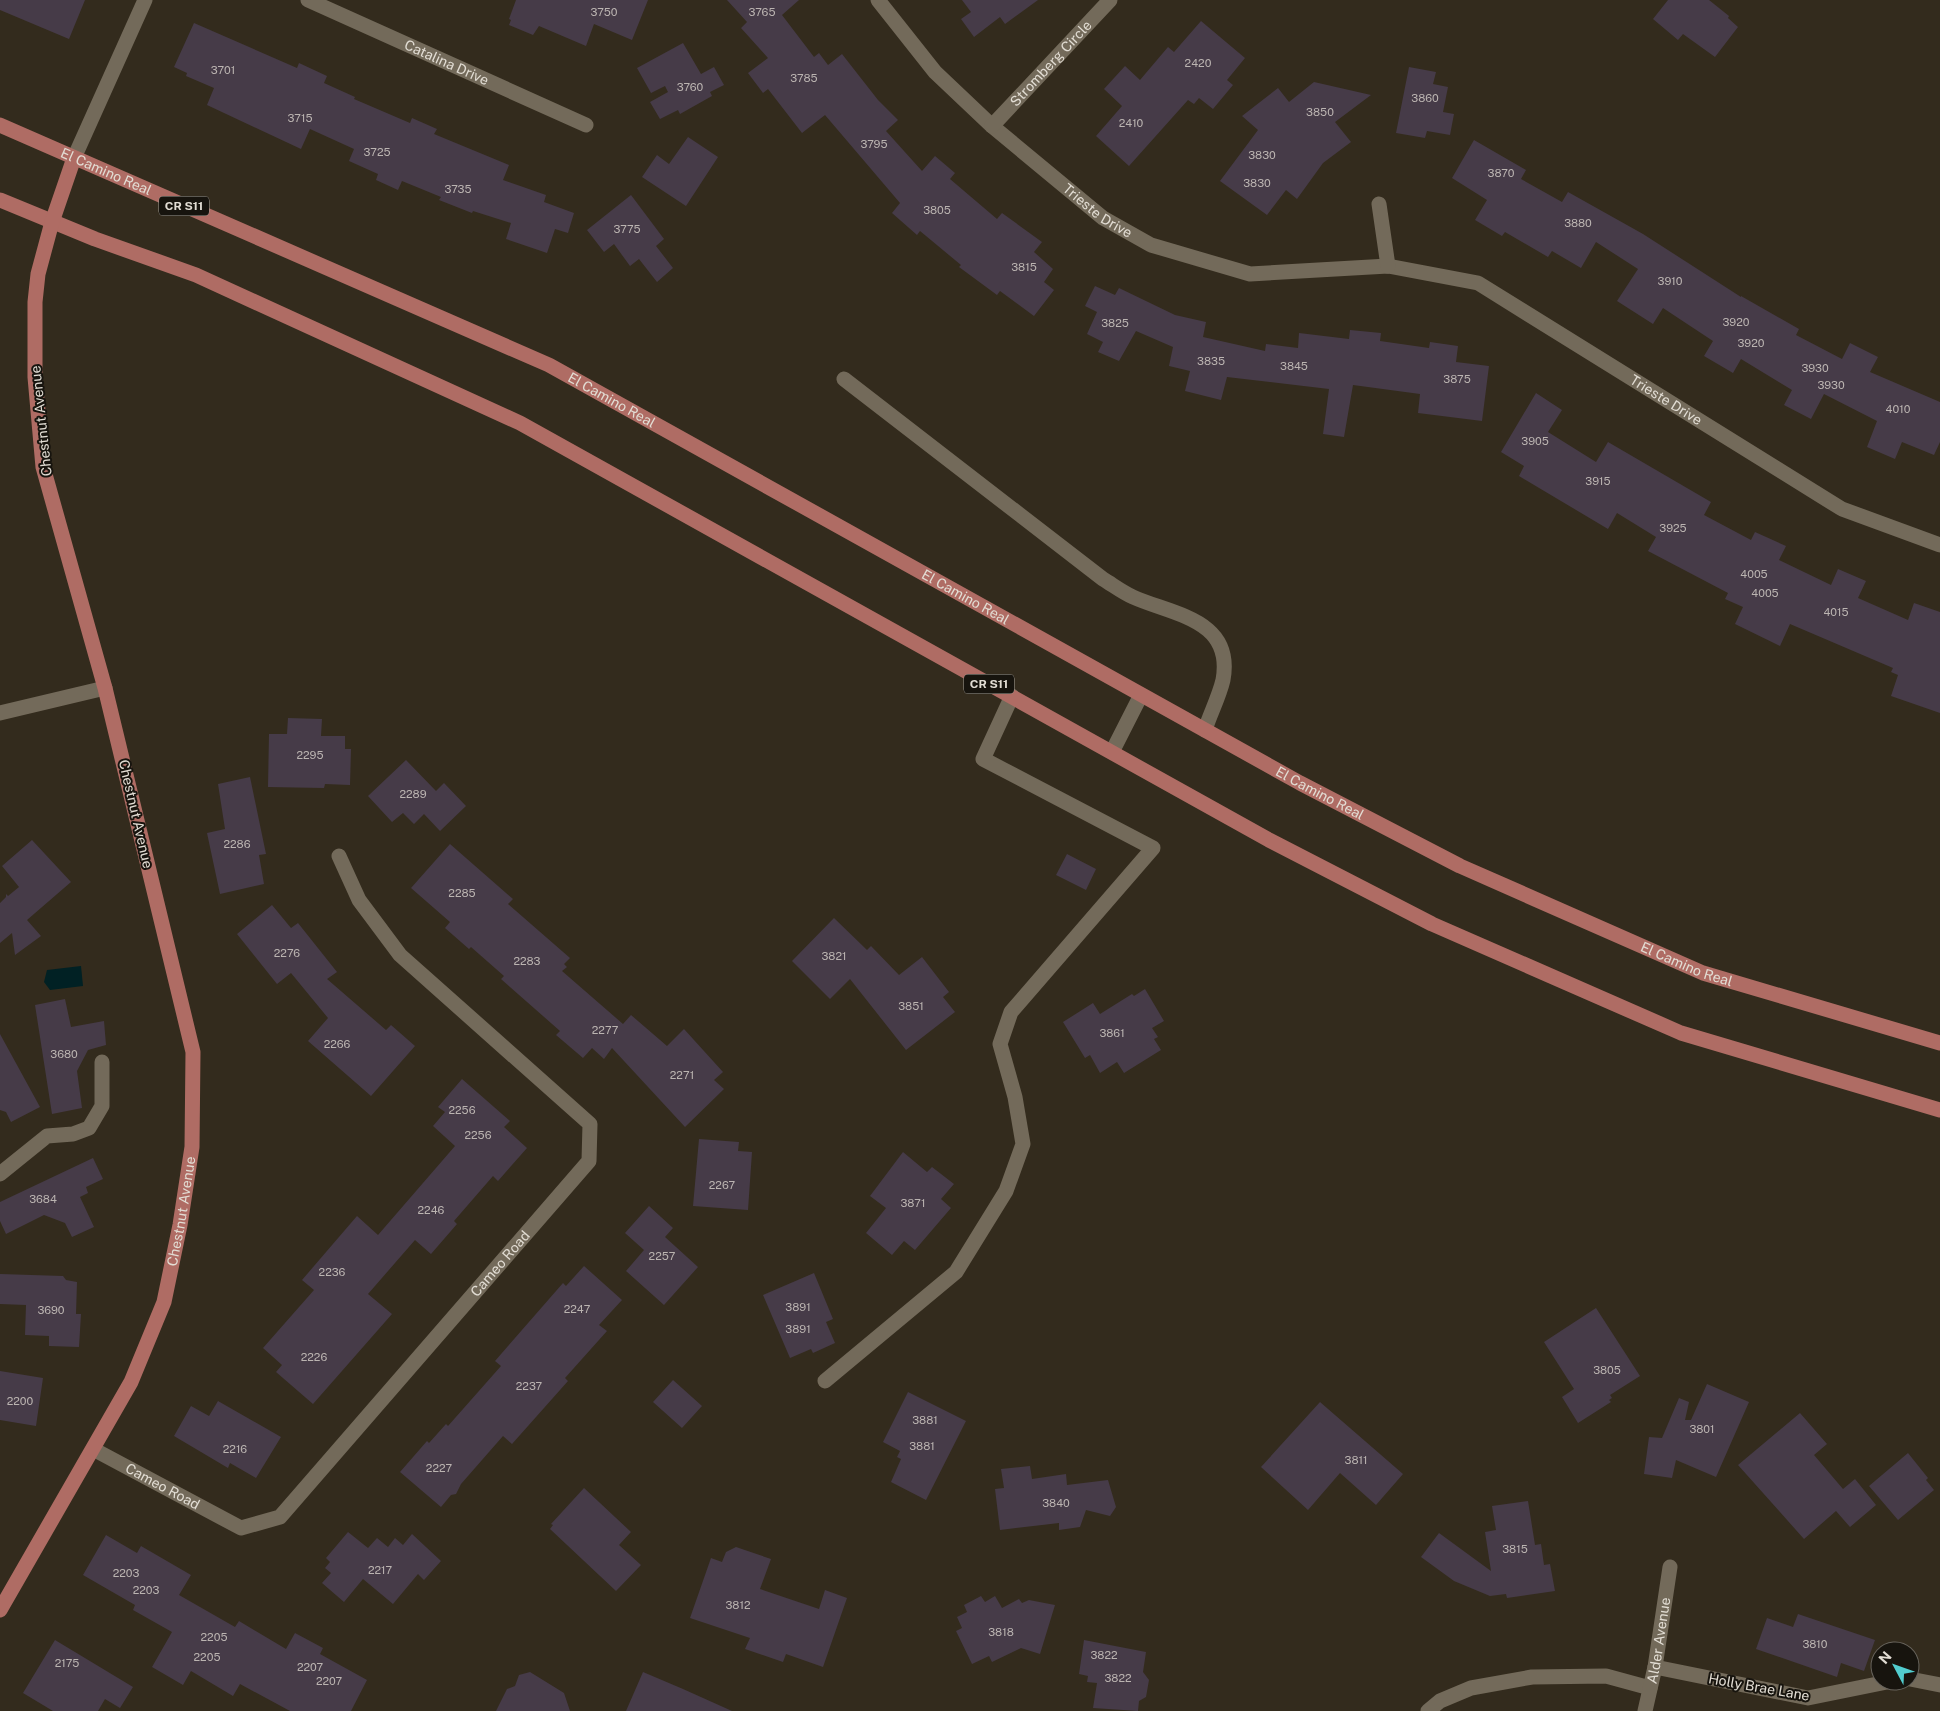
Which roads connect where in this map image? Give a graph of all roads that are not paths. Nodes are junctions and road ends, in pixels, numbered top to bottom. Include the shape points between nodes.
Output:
1 (145, 0) edge
2 (308, 0) edge
3 (878, 0) edge
4 (1110, 0) edge
5 (0, 125) edge
6 (586, 125) dead end
7 (992, 126) junction
8 (74, 158) junction
9 (0, 200) edge
10 (1379, 204) dead end
11 (52, 222) junction
12 (1388, 266) junction
13 (844, 379) dead end
14 (1940, 545) edge
15 (106, 688) junction
16 (1141, 695) junction
17 (1012, 696) junction
18 (0, 713) edge
19 (1205, 730) junction
20 (1112, 752) junction
21 (339, 856) dead end
22 (1940, 1043) edge
23 (102, 1062) dead end
24 (1940, 1110) edge
25 (0, 1174) edge
26 (824, 1381) dead end
27 (94, 1449) junction
28 (1670, 1567) dead end
29 (0, 1610) edge
30 (1655, 1667) junction
31 (1920, 1681) edge
32 (1870, 1685) edge
33 (1940, 1685) edge
34 (1650, 1688) junction
35 (1428, 1711) edge
36 (1645, 1711) edge

1 - 8 street, Chestnut Avenue
2 - 6 street, Catalina Drive
3 - 7 street, Trieste Drive via 935,72
4 - 7 street, Stromberg Circle
5 - 8 main road, El Camino Real / CR S11
7 - 12 street, Trieste Drive via 1103,218 1151,245 1250,274
8 - 11 main road, Chestnut Avenue
8 - 16 main road, El Camino Real / CR S11 via 548,365
9 - 11 main road, CR S11
10 - 12 street
11 - 15 main road, Chestnut Avenue via 38,274 35,302 35,377 43,467
11 - 17 main road, CR S11 via 196,275 520,423
12 - 14 street, Trieste Drive via 1478,284 1842,509
13 - 19 street via 1103,579 1132,596 1199,621 1216,637 1223,659 1223,679
15 - 18 street
15 - 27 main road, Chestnut Avenue via 193,1052 192,1147 164,1302 131,1382
16 - 19 main road, El Camino Real / CR S11
16 - 20 street
17 - 20 main road, CR S11
17 - 26 street via 983,759 1153,848 1011,1012 1000,1044 1015,1097 1023,1144 1006,1191 956,1272
19 - 22 main road, El Camino Real / CR S11 via 1460,866 1703,973
20 - 24 main road, CR S11 via 1270,840 1432,924 1681,1033
21 - 27 street, Cameo Road via 359,900 400,955 590,1124 590,1161 280,1517 241,1528
23 - 25 street via 102,1106 89,1128 73,1134 47,1136
27 - 29 main road, Chestnut Avenue
28 - 30 street, Alder Avenue
30 - 32 street, Holly Brae Lane via 1808,1698
30 - 34 street, Alder Avenue
31 - 33 street
34 - 35 street via 1606,1676 1532,1677 1471,1688 1440,1701
34 - 36 street, Alder Avenue

